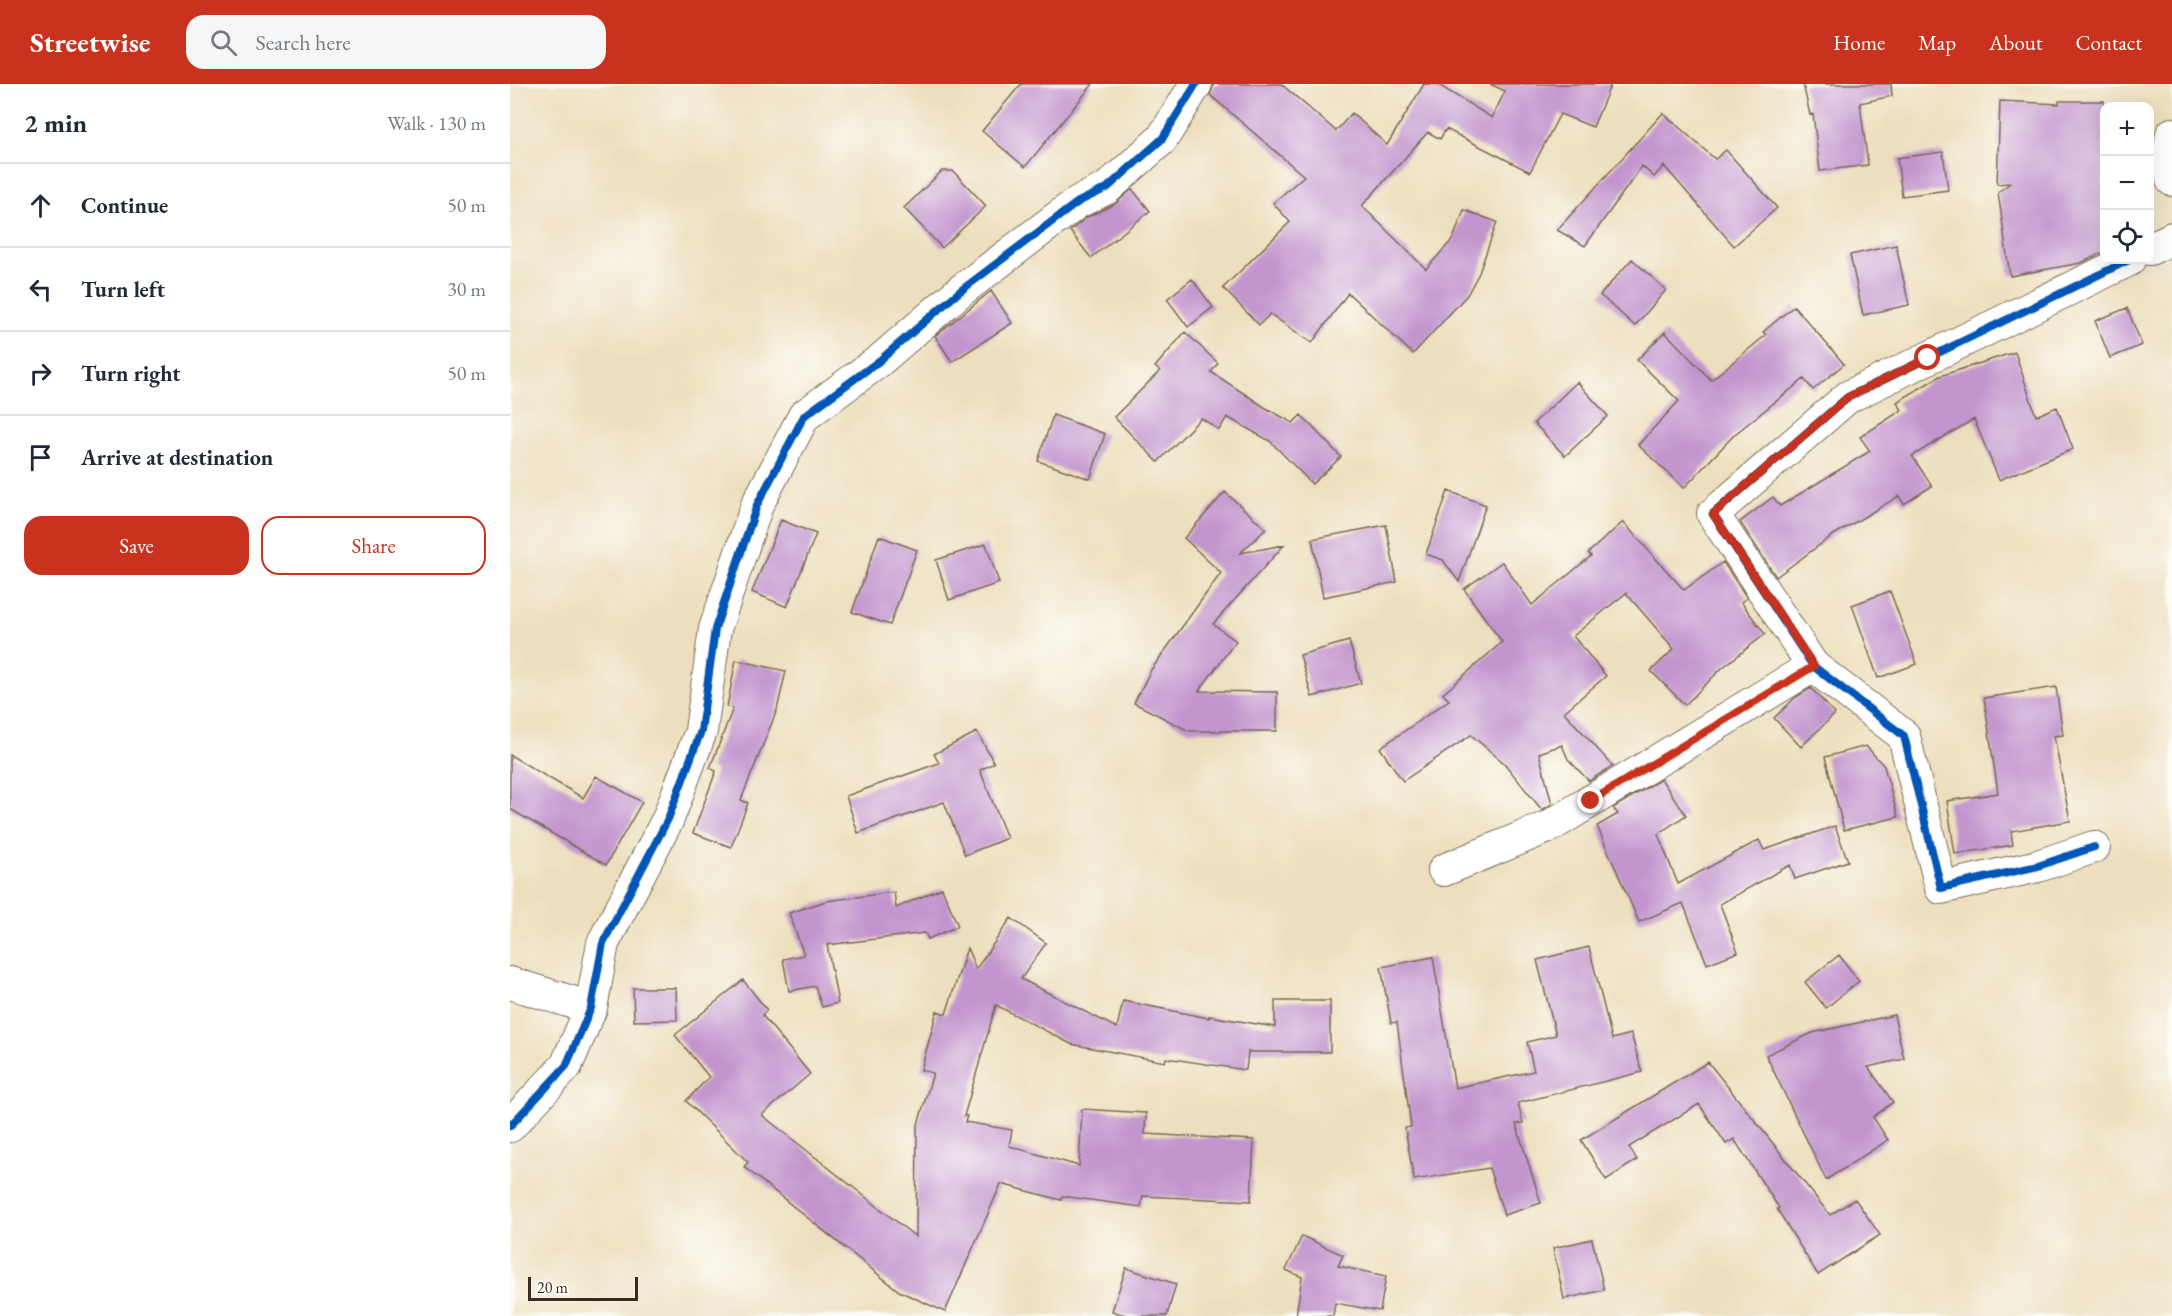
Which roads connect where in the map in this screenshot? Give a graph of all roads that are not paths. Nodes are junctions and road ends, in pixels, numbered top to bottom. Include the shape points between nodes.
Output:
1 (1196, 84) edge
2 (2172, 134) edge
3 (2172, 180) edge
4 (2172, 238) edge
5 (2154, 247) edge
6 (2121, 264) edge
7 (1814, 666) junction
8 (2094, 847) dead end
9 (1444, 870) dead end
10 (510, 983) edge
11 (591, 1008) junction
12 (510, 1126) edge

1 - 11 street via 1161,139 1107,188 1078,202 804,416 757,505 715,628 701,731 668,819 603,943
2 - 3 street via 2168,159
4 - 5 street
6 - 7 street via 1848,397 1713,514
7 - 8 street via 1904,736 1941,888 2038,866
7 - 9 street via 1550,826
10 - 11 street
11 - 12 street via 566,1066

